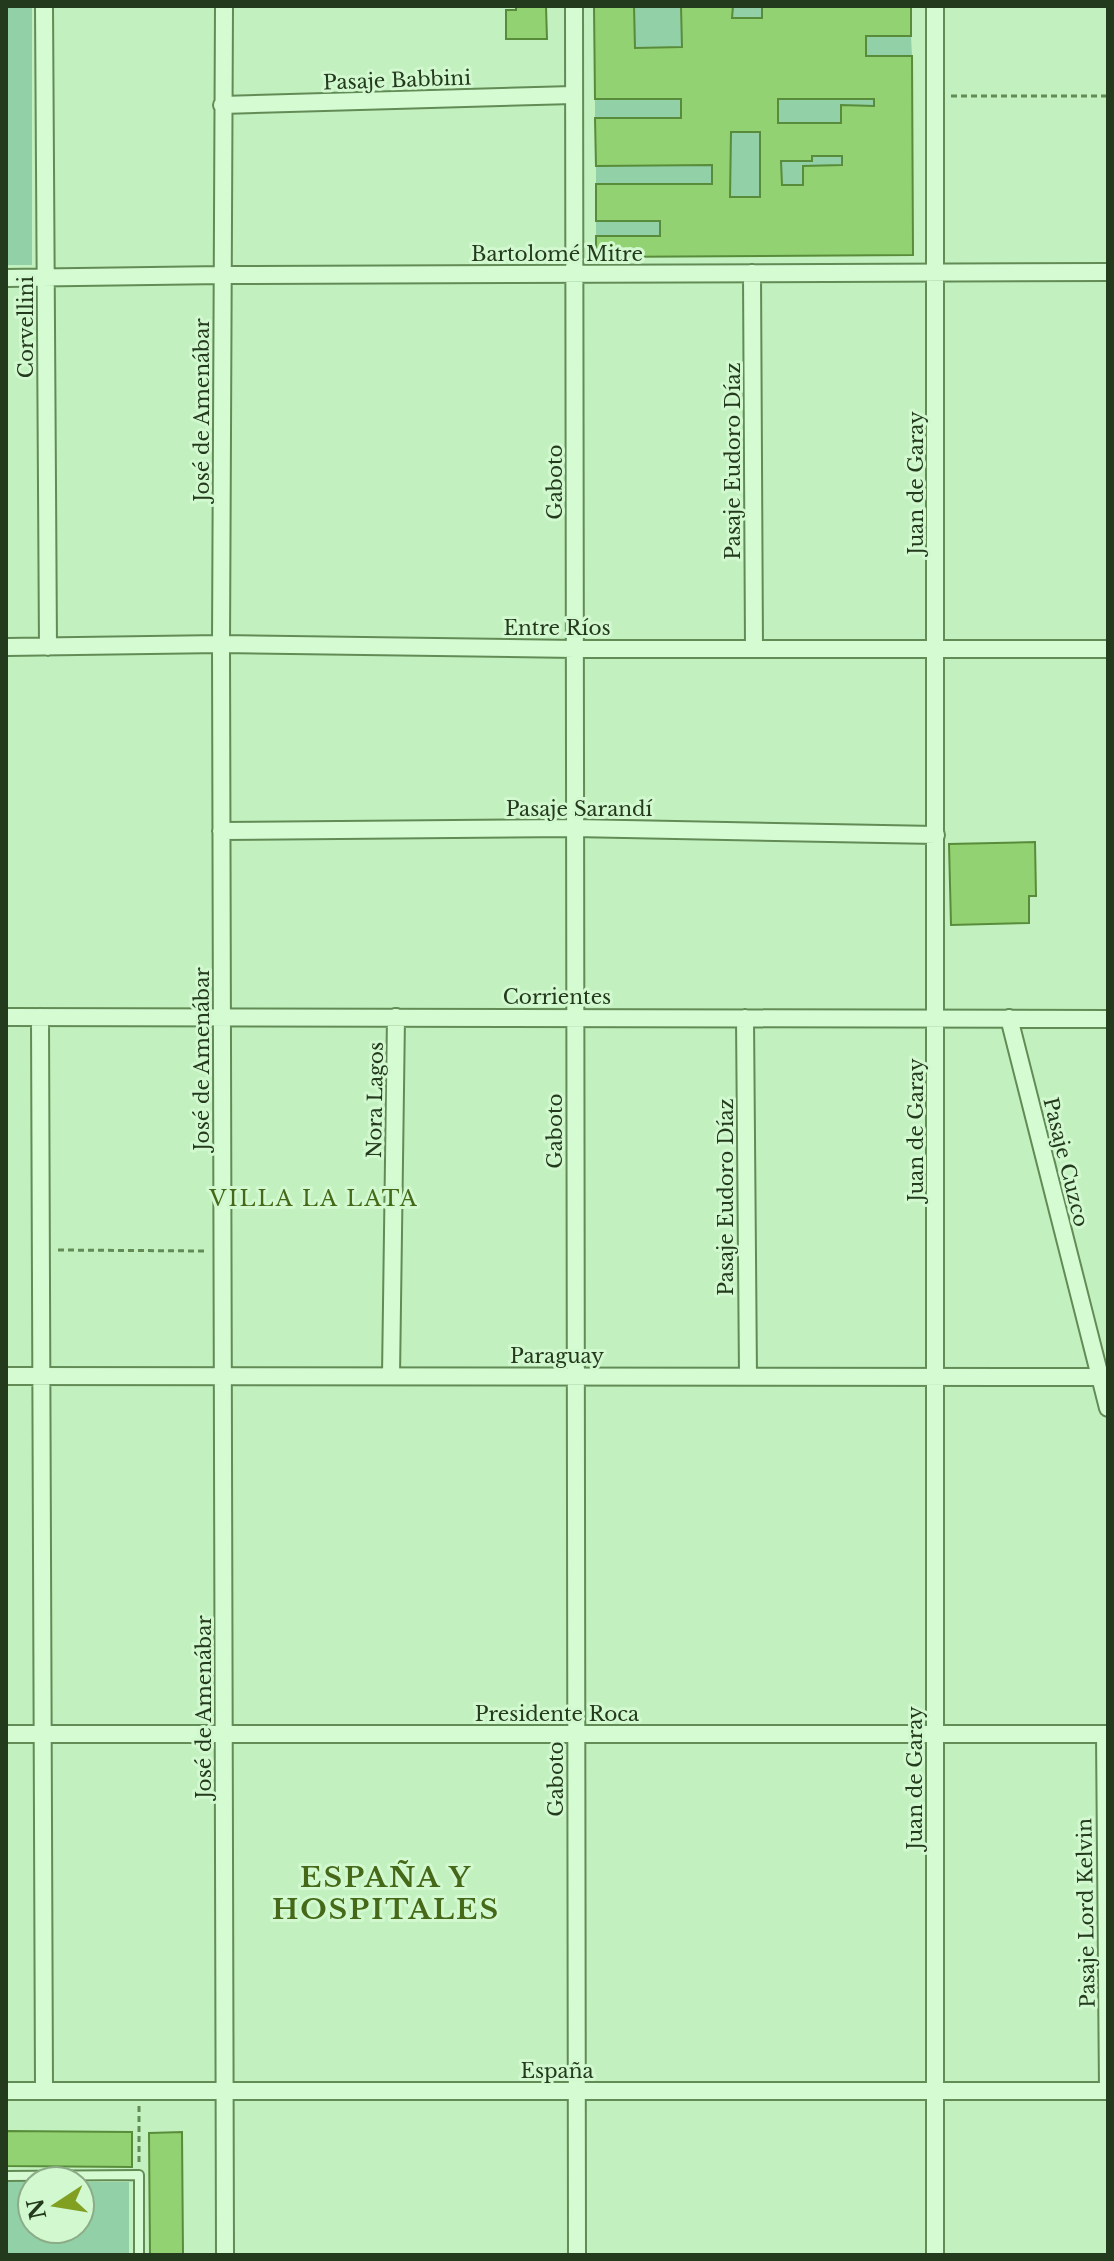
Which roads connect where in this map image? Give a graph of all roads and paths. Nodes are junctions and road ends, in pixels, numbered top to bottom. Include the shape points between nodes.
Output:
1 (44, 6) edge
2 (224, 6) edge
3 (574, 6) edge
4 (935, 6) edge
5 (573, 95) junction
6 (935, 95) junction
7 (1108, 96) edge
8 (222, 105) junction
9 (1108, 272) edge
10 (752, 273) junction
11 (936, 273) junction
12 (575, 274) junction
13 (223, 275) junction
14 (6, 278) edge
15 (46, 278) junction
16 (221, 644) junction
17 (6, 647) edge
18 (48, 647) junction
19 (575, 649) junction
20 (754, 649) junction
21 (936, 649) junction
22 (1108, 649) edge
23 (574, 828) junction
24 (221, 831) junction
25 (936, 835) junction
26 (6, 1017) edge
27 (40, 1017) junction
28 (222, 1017) junction
29 (396, 1017) junction
30 (575, 1017) junction
31 (745, 1018) junction
32 (936, 1018) junction
33 (1009, 1018) junction
34 (1108, 1019) edge
35 (42, 1250) junction
36 (222, 1251) junction
37 (6, 1376) edge
38 (43, 1376) junction
39 (223, 1376) junction
40 (391, 1376) junction
41 (575, 1376) junction
42 (748, 1376) junction
43 (935, 1377) junction
44 (1104, 1377) edge
45 (1108, 1408) edge
46 (224, 1733) junction
47 (6, 1734) edge
48 (576, 1734) junction
49 (935, 1734) junction
50 (1106, 1734) edge
51 (45, 1735) junction
52 (139, 2090) junction
53 (6, 2091) edge
54 (44, 2091) junction
55 (224, 2091) junction
56 (577, 2091) junction
57 (935, 2091) junction
58 (1108, 2091) edge
59 (139, 2175) junction
60 (6, 2176) edge
61 (139, 2255) edge
62 (225, 2255) edge
63 (577, 2255) edge
64 (935, 2255) edge

1 - 15 street, Corvellini
2 - 8 street, José de Amenábar
3 - 5 street, Gaboto
4 - 6 street, Juan de Garay
5 - 8 street, Pasaje Babbini
5 - 12 street, Gaboto
6 - 7 path
6 - 11 street, Juan de Garay
8 - 13 street, José de Amenábar
9 - 11 street, Bartolomé Mitre
10 - 11 street, Bartolomé Mitre
10 - 12 street, Bartolomé Mitre
10 - 20 street, Pasaje Eudoro Díaz
11 - 21 street, Juan de Garay
12 - 13 street, Bartolomé Mitre
12 - 19 street, Gaboto
13 - 15 street, Bartolomé Mitre
13 - 16 street, José de Amenábar
14 - 15 street, Bartolomé Mitre
15 - 18 street, Corvellini
16 - 18 street, Entre Ríos
16 - 19 street, Entre Ríos
16 - 24 street, José de Amenábar
17 - 18 street, Entre Ríos
19 - 20 street, Entre Ríos
19 - 23 street, Gaboto
20 - 21 street, Entre Ríos
21 - 22 street, Entre Ríos
21 - 25 street, Juan de Garay
23 - 24 street, Pasaje Sarandí
23 - 25 street, Pasaje Sarandí
23 - 30 street, Gaboto
24 - 28 street, José de Amenábar
25 - 32 street, Juan de Garay
26 - 27 street, Corrientes
27 - 28 street, Corrientes
27 - 35 street
28 - 29 street, Corrientes
28 - 36 street, José de Amenábar
29 - 30 street, Corrientes
29 - 40 street, Nora Lagos
30 - 31 street, Corrientes
30 - 41 street, Gaboto
31 - 32 street, Corrientes
31 - 42 street, Pasaje Eudoro Díaz
32 - 33 street, Corrientes
32 - 43 street, Juan de Garay
33 - 34 street, Corrientes
33 - 44 street, Pasaje Cuzco
35 - 36 path
35 - 38 street
36 - 39 street, José de Amenábar
37 - 38 street, Paraguay
38 - 39 street, Paraguay
38 - 51 street
39 - 40 street, Paraguay
39 - 46 street, José de Amenábar
40 - 41 street, Paraguay
41 - 42 street, Paraguay
41 - 48 street, Gaboto
42 - 43 street, Paraguay
43 - 44 street, Paraguay
43 - 49 street, Juan de Garay
44 - 45 street, Pasaje Cuzco
46 - 48 street, Presidente Roca
46 - 51 street, Presidente Roca
46 - 55 street, José de Amenábar
47 - 51 street, Presidente Roca
48 - 49 street, Presidente Roca
48 - 56 street, Gaboto
49 - 50 street, Presidente Roca
49 - 57 street, Juan de Garay
50 - 58 street, Pasaje Lord Kelvin
51 - 54 street
52 - 54 street, España
52 - 55 street, España
52 - 59 path
53 - 54 street, España
55 - 56 street, España
55 - 62 street, José de Amenábar
56 - 57 street, España
56 - 63 street, Gaboto
57 - 58 street, España
57 - 64 street, Juan de Garay
59 - 60 lane
59 - 61 lane

